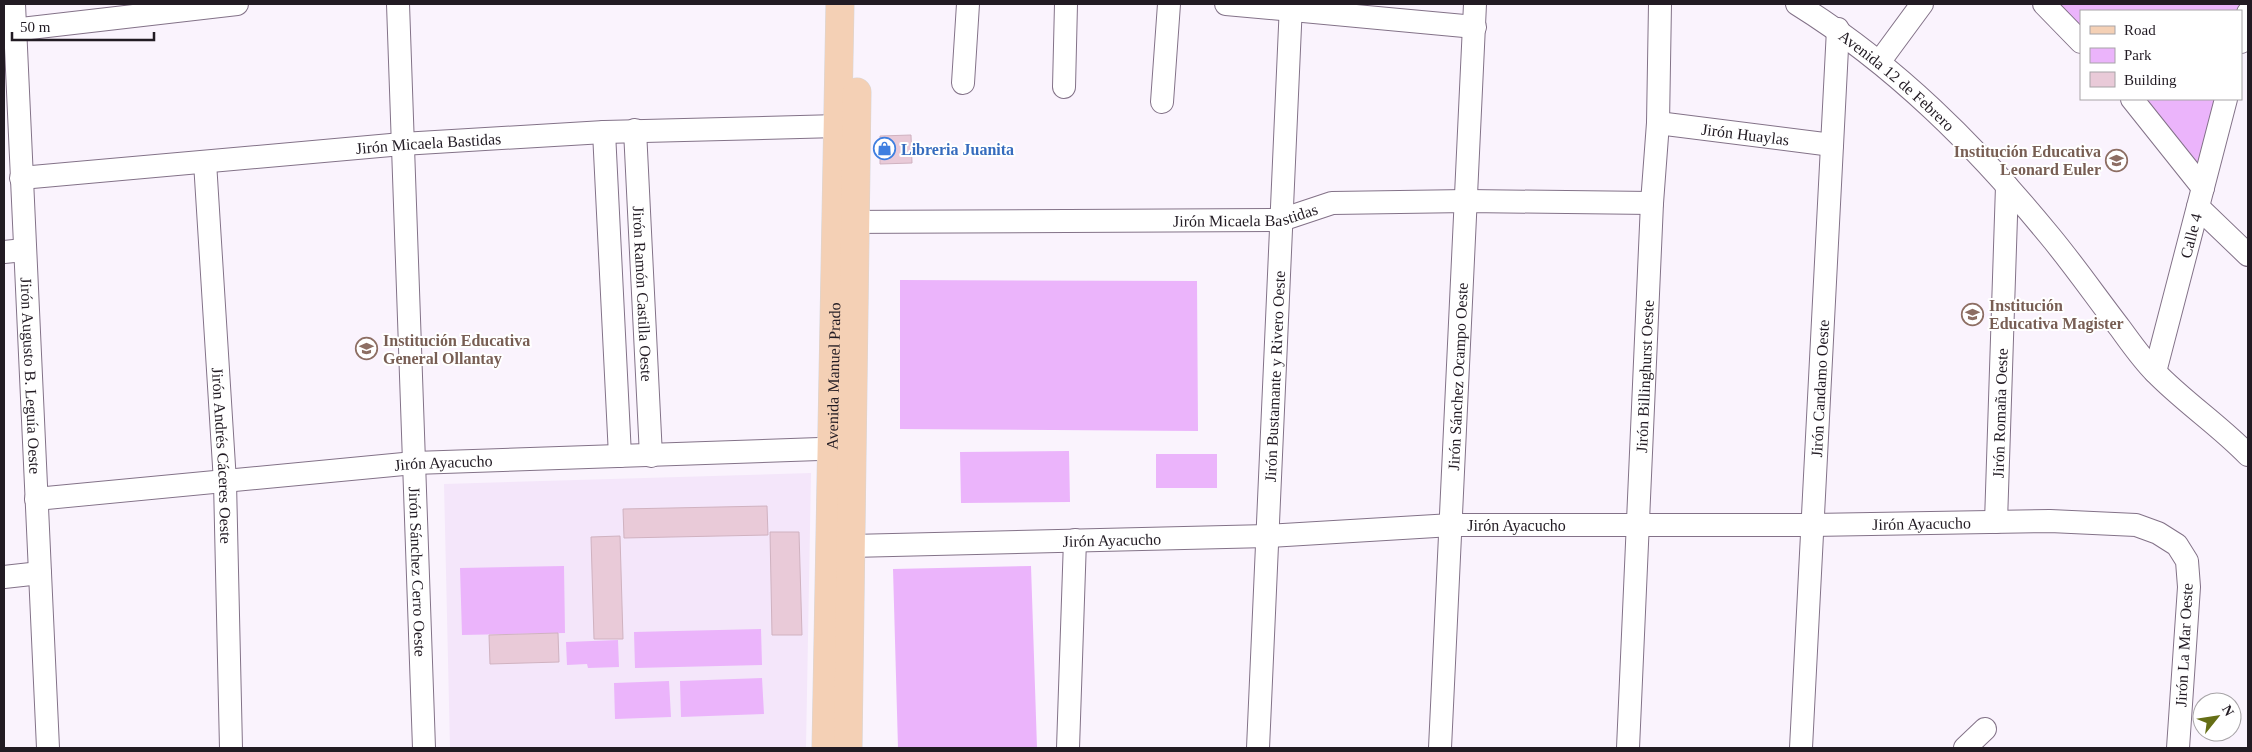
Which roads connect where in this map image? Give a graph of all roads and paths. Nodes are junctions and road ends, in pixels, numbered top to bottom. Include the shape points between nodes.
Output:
1 (14, 4) edge
2 (237, 4) edge
3 (398, 4) edge
4 (840, 4) edge
5 (859, 4) edge
6 (968, 4) edge
7 (1066, 4) edge
8 (1168, 4) edge
9 (1226, 4) edge
10 (1476, 4) edge
11 (1660, 4) edge
12 (1797, 4) edge
13 (1922, 4) edge
14 (2044, 4) edge
15 (1290, 6) edge
16 (2248, 13) edge
17 (1475, 27) junction
18 (1838, 29) junction
19 (9, 31) edge
20 (2242, 38) edge
21 (2080, 41) edge
22 (1880, 61) junction
23 (964, 83) dead end
24 (1064, 87) dead end
25 (2133, 100) edge
26 (2226, 100) edge
27 (1162, 102) dead end
28 (1658, 123) junction
29 (838, 126) junction
30 (635, 130) junction
31 (604, 132) junction
32 (402, 144) junction
33 (1832, 145) junction
34 (205, 162) junction
35 (21, 178) junction
36 (2007, 186) junction
37 (2200, 197) junction
38 (1467, 201) junction
39 (1652, 204) junction
40 (1281, 220) junction
41 (846, 222) junction
42 (14, 251) edge
43 (2248, 255) edge
44 (2155, 372) junction
45 (842, 448) junction
46 (2248, 454) edge
47 (620, 456) junction
48 (651, 456) junction
49 (414, 464) junction
50 (224, 482) junction
51 (36, 499) junction
52 (1996, 522) junction
53 (1637, 525) junction
54 (1812, 525) junction
55 (1452, 526) junction
56 (1268, 536) junction
57 (1076, 540) junction
58 (2177, 545) joint
59 (851, 546) junction
60 (40, 573) junction
61 (4, 577) edge
62 (1985, 729) dead end
63 (48, 748) edge
64 (231, 748) edge
65 (424, 748) edge
66 (826, 748) edge
67 (848, 748) edge
68 (1068, 748) edge
69 (1258, 748) edge
70 (1440, 748) edge
71 (1628, 748) edge
72 (1801, 748) edge
73 (1965, 748) edge
74 (2178, 748) edge

1 - 19 street, Jirón Augusto B. Leguía Oeste
2 - 19 street
3 - 32 street, Jirón Sánchez Cerro Oeste
4 - 29 main road, Avenida Manuel Prado
5 - 41 main road, Avenida Manuel Prado
6 - 23 street
7 - 24 street
8 - 27 street
9 - 15 street
10 - 17 street, Jirón Sánchez Ocampo Oeste
11 - 28 street, Jirón Billinghurst Oeste
12 - 18 street, Avenida 12 de Febrero
13 - 22 street
14 - 21 street
15 - 17 street
15 - 40 street, Jirón Bustamante y Rivero Oeste
16 - 20 street
17 - 38 street, Jirón Sánchez Ocampo Oeste
18 - 22 street, Avenida 12 de Febrero
18 - 33 street, Jirón Candamo Oeste
19 - 35 street, Jirón Augusto B. Leguía Oeste
22 - 36 street, Avenida 12 de Febrero via 1949,123
25 - 37 street
26 - 37 street, Calle 4
28 - 33 street, Jirón Huaylas
28 - 39 street, Jirón Billinghurst Oeste
29 - 30 street, Jirón Micaela Bastidas
29 - 41 main road, Avenida Manuel Prado
30 - 31 street, Jirón Micaela Bastidas
30 - 48 street, Jirón Ramón Castilla Oeste
31 - 32 street, Jirón Micaela Bastidas
31 - 47 street, Jirón Ramón Castilla Oeste
32 - 34 street, Jirón Micaela Bastidas
32 - 49 street, Jirón Sánchez Cerro Oeste
33 - 54 street, Jirón Candamo Oeste
34 - 35 street, Jirón Micaela Bastidas
34 - 50 street, Jirón Andrés Cáceres Oeste
35 - 42 street, Jirón Augusto B. Leguía Oeste
36 - 44 street, Avenida 12 de Febrero
36 - 52 street, Jirón Romaña Oeste
37 - 43 street
37 - 44 street, Calle 4
38 - 39 street, Jirón Micaela Bastidas
38 - 40 street, Jirón Micaela Bastidas via 1332,203
38 - 55 street, Jirón Sánchez Ocampo Oeste
39 - 53 street, Jirón Billinghurst Oeste
40 - 41 street, Jirón Micaela Bastidas
40 - 56 street, Jirón Bustamante y Rivero Oeste
41 - 45 main road, Avenida Manuel Prado
42 - 51 street, Jirón Augusto B. Leguía Oeste
44 - 46 street, Avenida 12 de Febrero
45 - 48 street, Jirón Ayacucho
45 - 59 main road, Avenida Manuel Prado
45 - 66 main road, Avenida Manuel Prado
47 - 48 street, Jirón Ayacucho
47 - 49 street, Jirón Ayacucho
49 - 50 street, Jirón Ayacucho
49 - 65 street, Jirón Sánchez Cerro Oeste
50 - 51 street, Jirón Ayacucho
50 - 64 street, Jirón Andrés Cáceres Oeste
51 - 60 street, Jirón Augusto B. Leguía Oeste
52 - 54 street, Jirón Ayacucho
52 - 58 street, Jirón Ayacucho via 2136,525
53 - 54 street, Jirón Ayacucho
53 - 55 street, Jirón Ayacucho
53 - 71 street, Jirón Billinghurst Oeste
54 - 72 street, Jirón Candamo Oeste
55 - 56 street, Jirón Ayacucho
55 - 70 street, Jirón Sánchez Ocampo Oeste
56 - 57 street, Jirón Ayacucho
56 - 69 street, Jirón Bustamante y Rivero Oeste
57 - 59 street, Jirón Ayacucho
57 - 68 street
58 - 74 street, Jirón La Mar Oeste via 2187,561 2189,586
59 - 67 main road, Avenida Manuel Prado
60 - 61 street
60 - 63 street, Jirón Augusto B. Leguía Oeste
62 - 73 street

